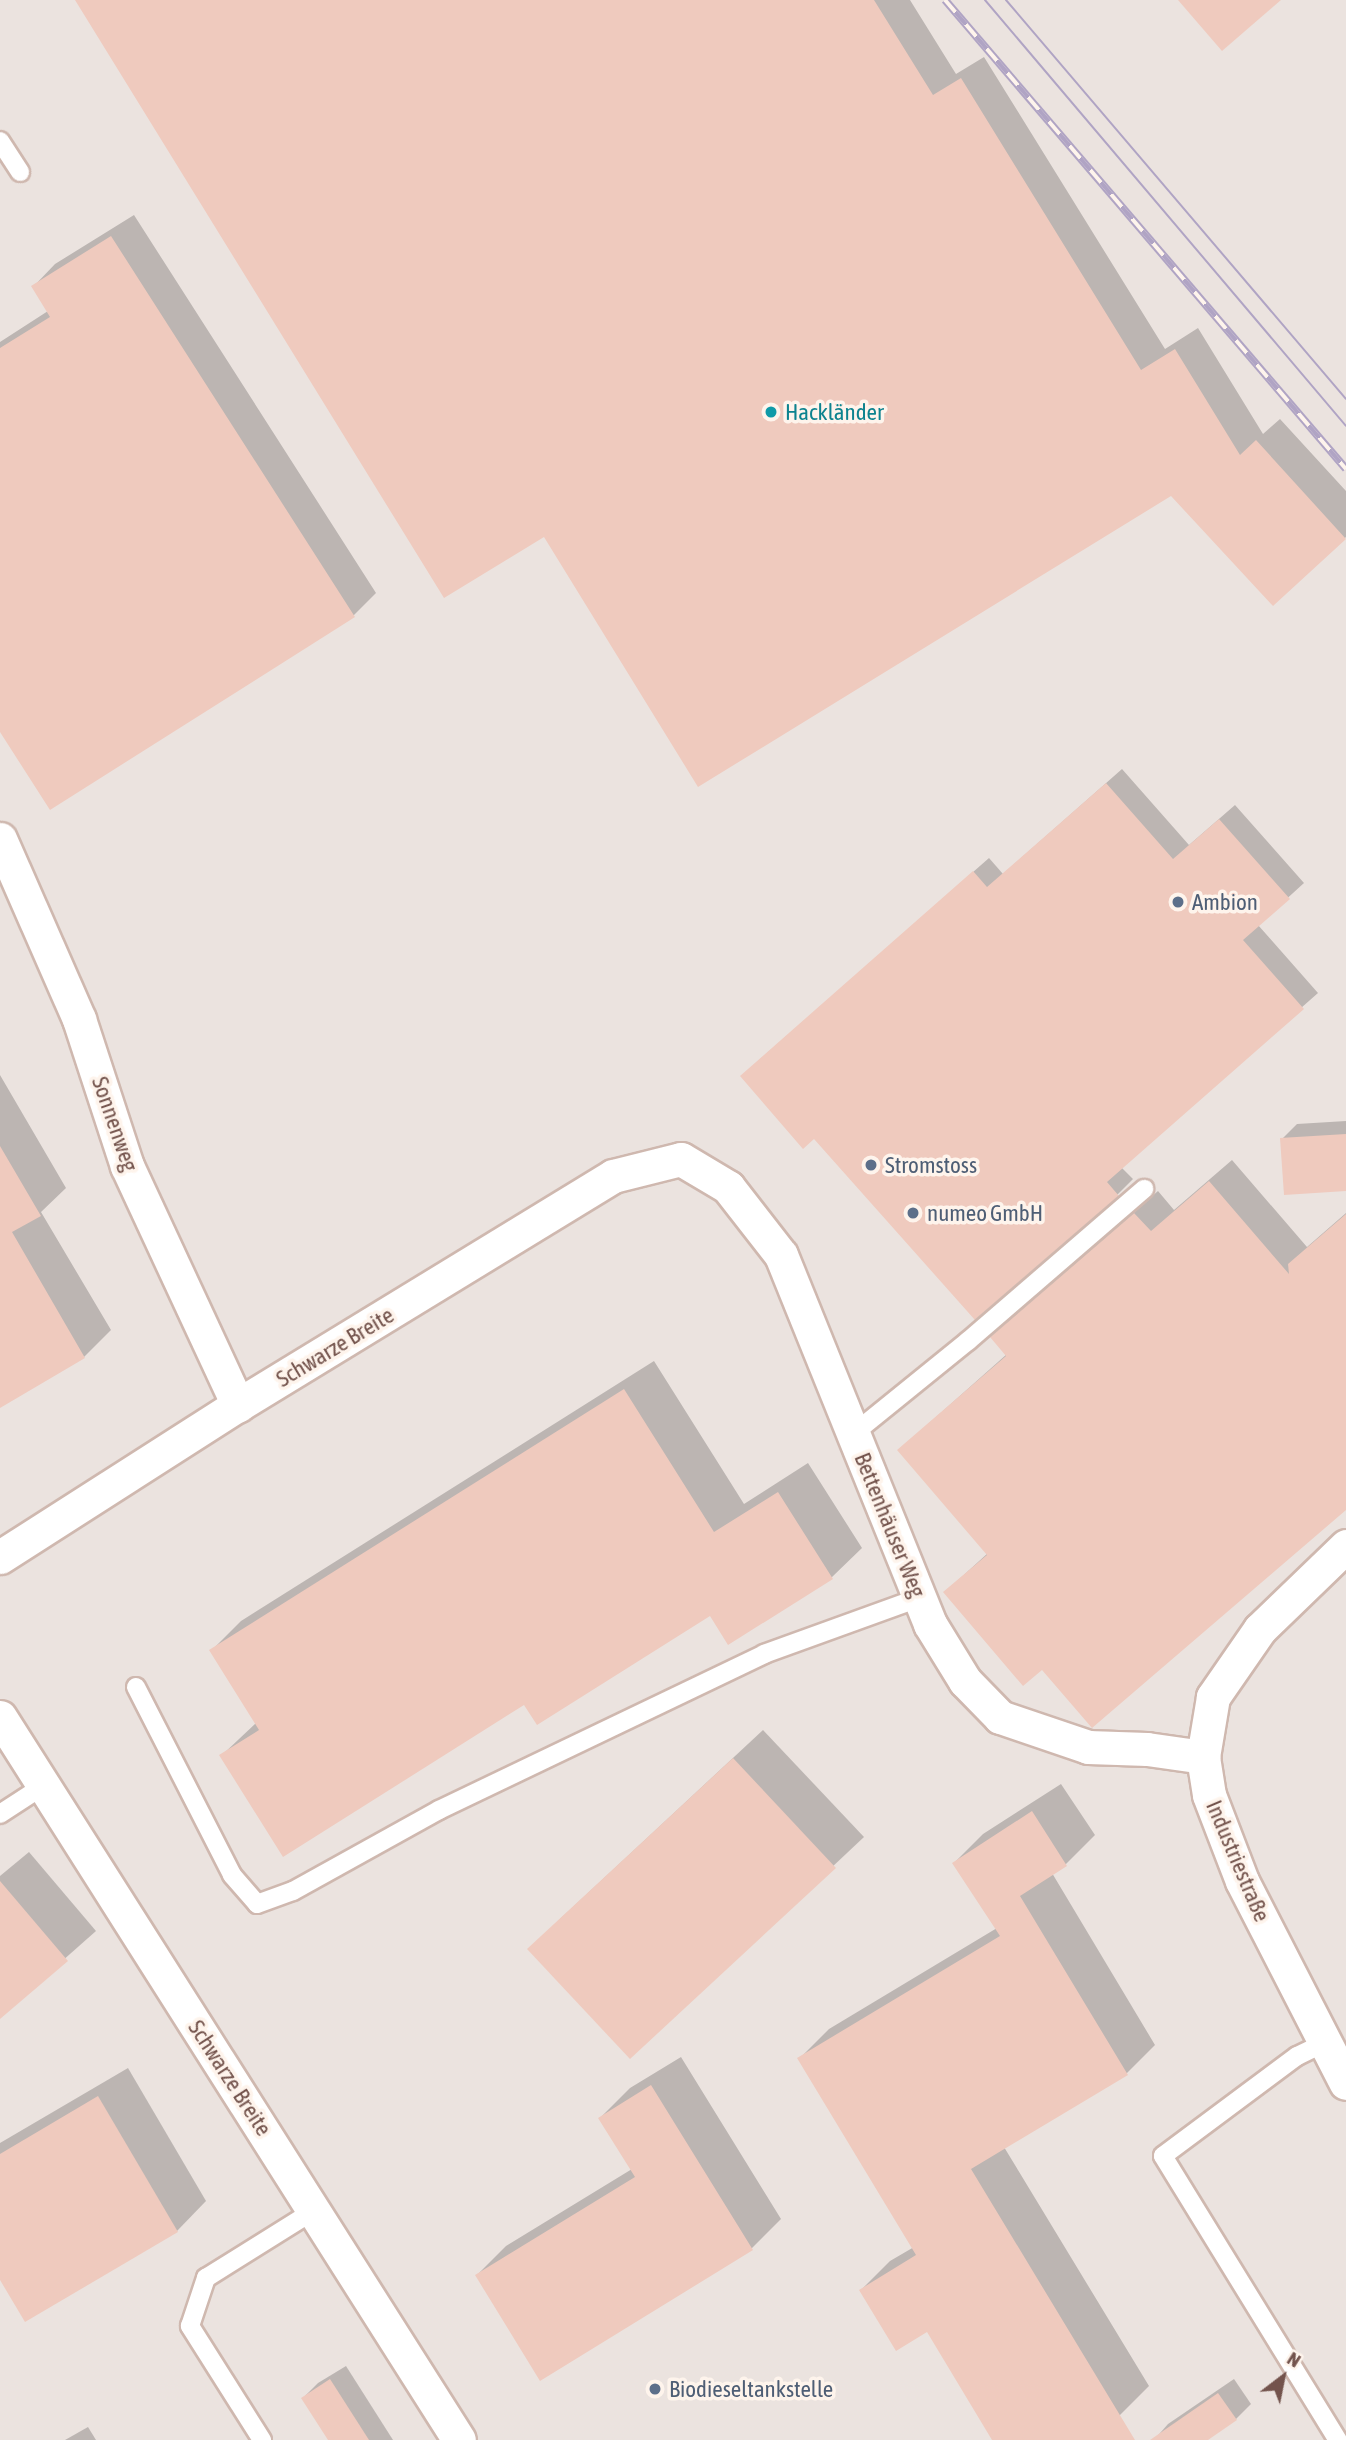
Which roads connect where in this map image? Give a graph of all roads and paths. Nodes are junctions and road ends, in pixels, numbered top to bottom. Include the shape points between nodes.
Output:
1 (0, 141) edge
2 (20, 172) dead end
3 (0, 839) edge
4 (681, 1159) joint
5 (1144, 1189) dead end
6 (238, 1405) junction
7 (852, 1434) junction
8 (1346, 1546) edge
9 (0, 1557) edge
10 (919, 1598) junction
11 (136, 1687) dead end
12 (0, 1717) edge
13 (1203, 1757) junction
14 (43, 1786) junction
15 (0, 1814) edge
16 (1324, 2043) junction
17 (1346, 2084) edge
18 (315, 2210) junction
19 (261, 2440) edge
20 (459, 2440) edge
21 (1338, 2440) edge

1 - 2 lane
3 - 6 street, Sonnenweg via 79,1019 127,1166
4 - 6 street, Schwarze Breite via 613,1176
4 - 7 street, Bettenhäuser Weg via 728,1187 781,1255
5 - 7 lane
6 - 9 street, Schwarze Breite
7 - 10 street, Bettenhäuser Weg
8 - 13 street, Industriestraße via 1260,1629 1213,1697
10 - 11 lane via 764,1654 439,1810 293,1891 257,1904 232,1875
10 - 13 street, Bettenhäuser Weg via 965,1681 1000,1717 1088,1747
12 - 14 street, Schwarze Breite
13 - 16 street, Industriestraße via 1209,1796 1242,1881
14 - 15 lane
14 - 18 street, Schwarze Breite
16 - 17 street, Industriestraße
16 - 21 lane via 1297,2056 1163,2156
18 - 19 lane via 205,2278 190,2326
18 - 20 street, Schwarze Breite

